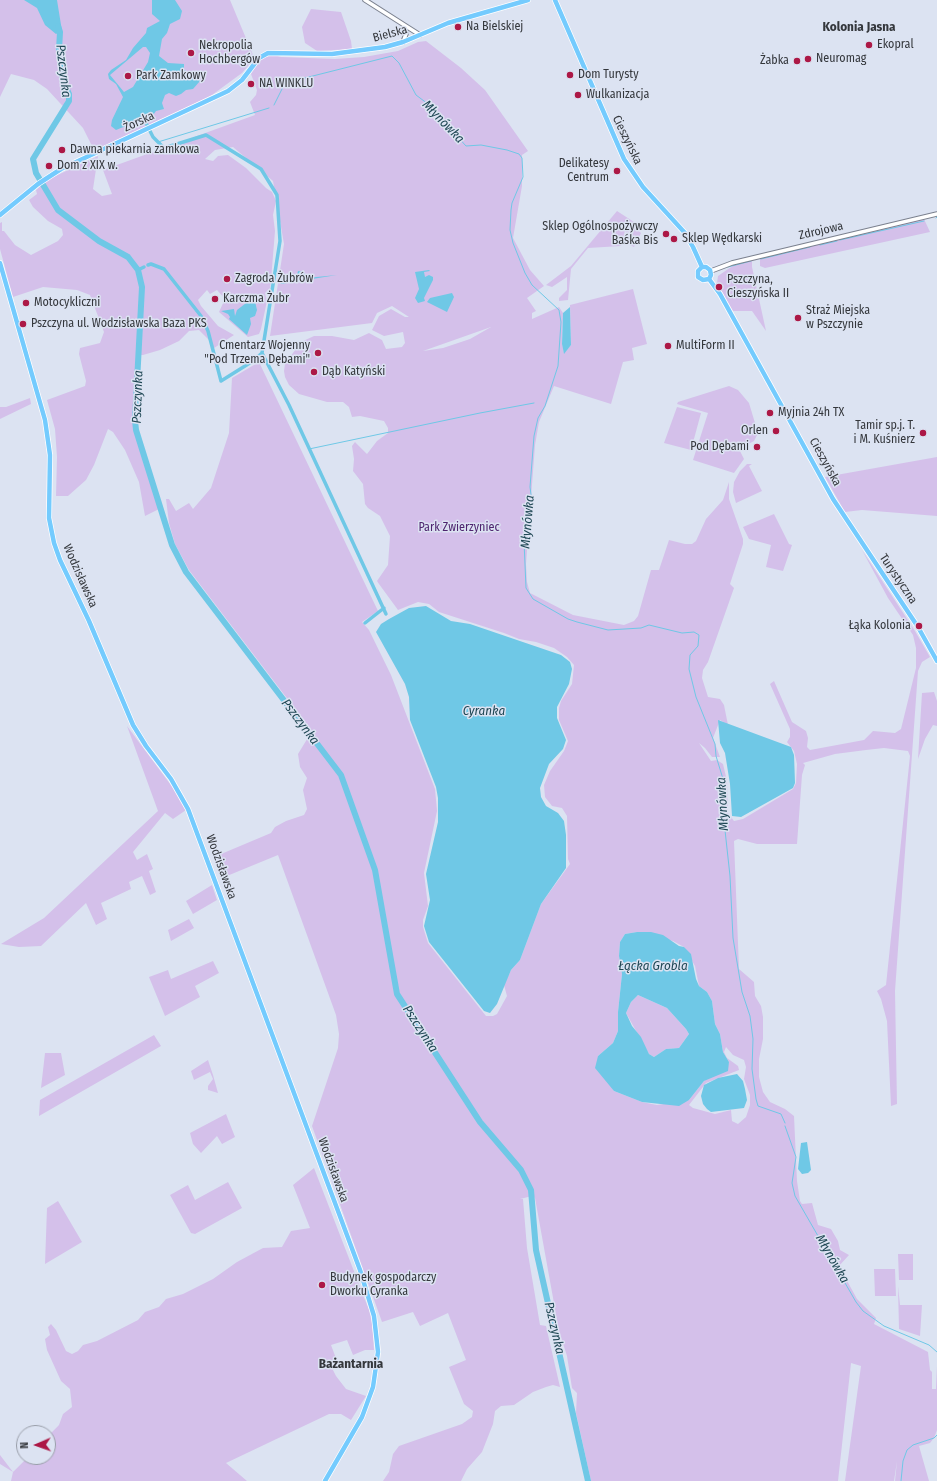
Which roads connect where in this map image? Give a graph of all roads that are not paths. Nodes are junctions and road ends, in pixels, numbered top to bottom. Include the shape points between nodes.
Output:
1 (365, 0) edge
2 (528, 0) edge
3 (549, 0) edge
4 (555, 0) edge
5 (518, 1) edge
6 (557, 7) junction
7 (404, 25) junction
8 (420, 35) junction
9 (403, 42) junction
10 (262, 55) joint
11 (937, 214) edge
12 (0, 215) edge
13 (0, 263) edge
14 (702, 267) junction
15 (711, 271) junction
16 (709, 279) junction
17 (840, 510) joint
18 (937, 661) edge
19 (325, 1481) edge

1 - 7 street
2 - 5 main road, Bielska
3 - 6 main road, Cieszyńska
4 - 6 main road, Cieszyńska
5 - 8 main road, Bielska via 448,23
6 - 14 main road, Cieszyńska via 624,159 643,187 685,233
7 - 8 street
7 - 9 street via 406,34
8 - 9 main road, Bielska
9 - 10 main road, Bielska via 344,53 273,52
10 - 12 main road, Żorska via 242,80 228,91 61,169
11 - 15 street, Zdrojowa via 732,262
13 - 19 main road, Wodzisławska via 45,420 50,456 49,518 60,560 133,725 175,784 188,808 352,1249 374,1316 378,1352 373,1387 362,1417
14 - 15 main road via 707,267
14 - 16 main road via 698,277 703,280
15 - 16 main road
16 - 17 main road, Cieszyńska via 720,294
17 - 18 main road, Turystyczna

